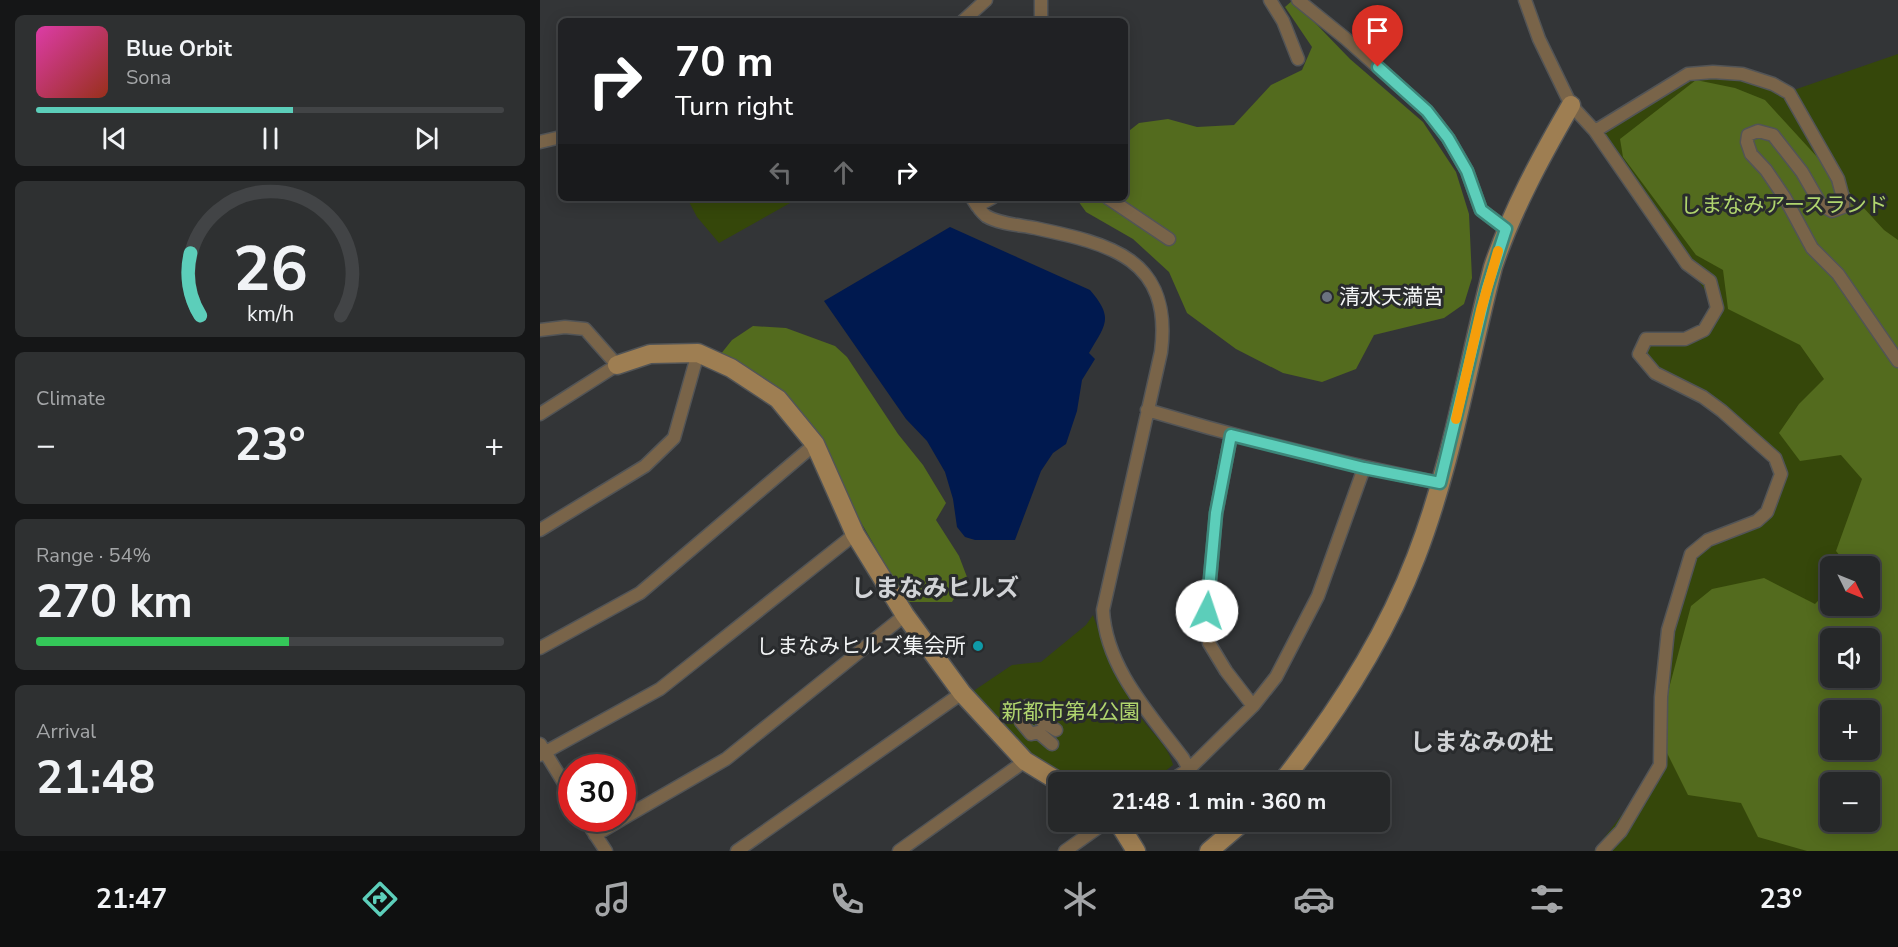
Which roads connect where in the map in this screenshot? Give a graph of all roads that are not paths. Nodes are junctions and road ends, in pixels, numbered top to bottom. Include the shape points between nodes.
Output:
1 (986, 0) edge
2 (1041, 0) edge
3 (1270, 0) edge
4 (1298, 0) edge
5 (1525, 0) edge
6 (966, 18) edge
7 (1041, 18) edge
8 (1298, 59) dead end
9 (1571, 105) junction
10 (1595, 131) junction
11 (558, 138) edge
12 (540, 142) edge
13 (1112, 201) edge
14 (975, 202) edge
15 (1506, 229) junction
16 (1169, 239) dead end
17 (540, 330) edge
18 (698, 352) junction
19 (1898, 361) edge
20 (617, 365) junction
21 (1147, 410) junction
22 (540, 414) edge
23 (1231, 435) junction
24 (815, 444) junction
25 (1364, 468) junction
26 (1440, 483) junction
27 (540, 530) edge
28 (855, 534) junction
29 (905, 615) junction
30 (540, 648) edge
31 (962, 693) junction
32 (1253, 706) junction
33 (1056, 730) dead end
34 (1052, 744) dead end
35 (542, 750) edge
36 (1025, 761) junction
37 (1189, 769) junction
38 (1184, 772) edge
39 (1290, 772) edge
40 (558, 775) edge
41 (1048, 775) edge
42 (636, 811) edge
43 (593, 832) edge
44 (600, 832) edge
45 (1092, 832) edge
46 (1124, 832) edge
47 (1231, 832) edge
48 (595, 835) junction
49 (606, 851) edge
50 (737, 851) edge
51 (899, 851) edge
52 (1065, 851) edge
53 (1136, 851) edge
54 (1209, 851) edge
55 (1602, 851) edge

1 - 6 street
2 - 7 street
3 - 8 street
4 - 15 street via 1427,111 1467,171 1481,210
5 - 9 street
9 - 10 street
9 - 15 street
10 - 19 street via 1688,74 1742,74 1789,93 1838,179 1843,207 1832,211 1821,205 1773,135 1758,130 1748,135 1751,154 1785,198 1812,248 1838,274
10 - 55 street via 1687,264 1710,281 1717,308 1704,330 1685,339 1646,339 1639,354 1655,373 1722,411 1775,458 1781,474 1767,512 1757,521 1708,540 1691,554 1668,630 1661,697 1660,765 1621,831
11 - 12 street
13 - 16 street
14 - 21 street via 985,215 1002,221 1102,245 1132,262 1152,284 1162,308 1163,333
15 - 26 street via 1484,299
17 - 20 street via 585,329
18 - 20 street via 650,354
18 - 24 street via 778,399
18 - 27 street via 674,438 645,466
20 - 22 street
21 - 23 street
21 - 37 street via 1103,607 1104,628 1126,681
23 - 25 street
23 - 32 street via 1216,513 1206,624 1209,644
24 - 28 street
24 - 30 street via 640,593
25 - 26 street
25 - 32 street via 1318,596 1276,677
26 - 39 street via 1416,556 1390,617 1345,695
28 - 29 street
28 - 35 street via 660,689
29 - 31 street
29 - 42 street via 726,759
31 - 36 street
31 - 50 street
32 - 37 street
33 - 34 street via 1027,706 1018,713 1031,734 1038,732
35 - 40 street
36 - 41 street
36 - 51 street
37 - 38 street
43 - 48 street
44 - 48 street
45 - 52 street
46 - 53 street
47 - 54 street
48 - 49 street

